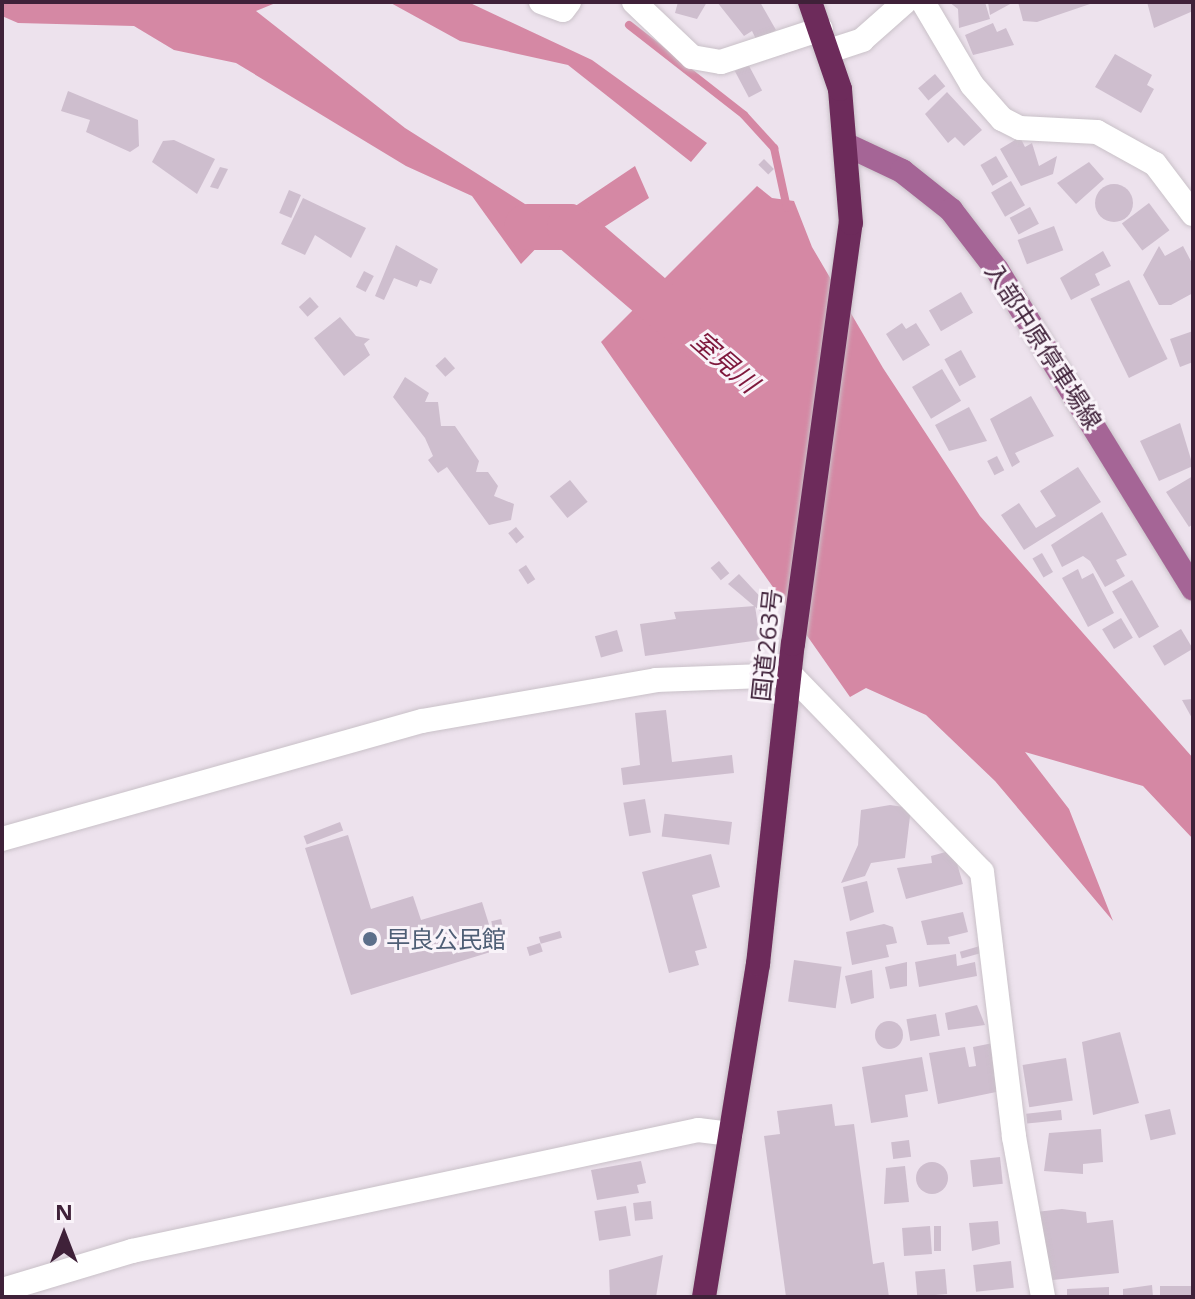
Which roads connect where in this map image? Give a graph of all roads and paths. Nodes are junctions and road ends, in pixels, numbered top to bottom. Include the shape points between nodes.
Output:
1 (541, 2) edge
2 (569, 2) edge
3 (634, 2) edge
4 (810, 2) edge
5 (905, 2) edge
6 (923, 2) edge
7 (825, 40) junction
8 (849, 146) junction
9 (1193, 214) edge
10 (1193, 589) edge
11 (791, 675) junction
12 (2, 839) edge
13 (731, 1134) junction
14 (2, 1290) edge
15 (704, 1297) edge
16 (1043, 1297) edge

1 - 2 street via 563,10
3 - 7 street via 692,57 721,62
4 - 7 highway, 国道263号
5 - 7 street via 862,40
6 - 9 street via 972,85 1002,119 1020,128 1097,132 1155,164
7 - 8 highway, 国道263号
8 - 10 main road, 入部中原停車場線 via 902,171 951,210 1014,296
8 - 11 highway, 国道263号 via 851,223
11 - 12 street via 656,680 422,721
11 - 13 highway, 国道263号
11 - 16 street via 982,872 1024,1211
13 - 14 street via 698,1130 621,1146 132,1251
13 - 15 highway, 国道263号

